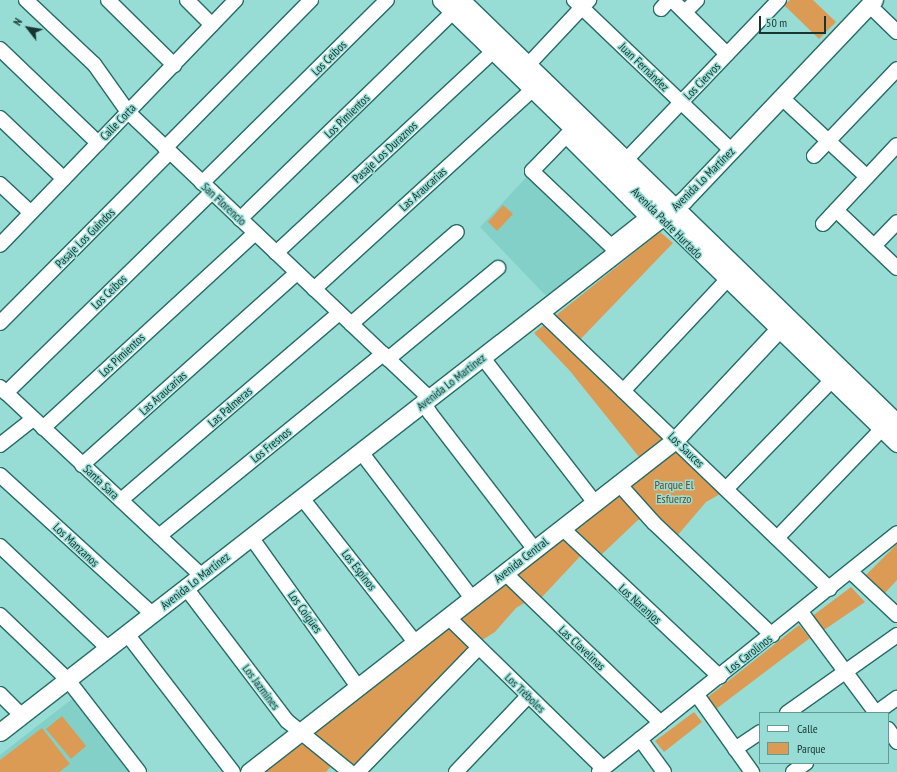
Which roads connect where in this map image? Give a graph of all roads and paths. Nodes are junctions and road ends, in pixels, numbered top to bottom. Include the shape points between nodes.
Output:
1 (26, 0) edge
2 (108, 0) edge
3 (187, 0) edge
4 (236, 0) edge
5 (311, 0) edge
6 (387, 0) edge
7 (441, 0) edge
8 (697, 0) edge
9 (779, 0) edge
10 (582, 2) edge
11 (667, 3) edge
12 (872, 3) edge
13 (457, 6) edge
14 (685, 12) junction
15 (212, 25) junction
16 (897, 32) edge
17 (0, 49) edge
18 (493, 51) junction
19 (728, 54) junction
20 (174, 64) junction
21 (527, 66) junction
22 (897, 68) edge
23 (533, 89) junction
24 (782, 98) junction
25 (681, 102) junction
26 (128, 112) junction
27 (0, 118) edge
28 (828, 141) junction
29 (98, 143) junction
30 (897, 145) edge
31 (167, 150) junction
32 (732, 151) junction
33 (814, 156) dead end
34 (625, 161) junction
35 (532, 171) joint
36 (867, 177) junction
37 (64, 179) junction
38 (0, 184) edge
39 (207, 188) junction
40 (836, 210) junction
41 (31, 213) junction
42 (668, 213) junction
43 (240, 219) junction
44 (897, 222) edge
45 (823, 224) dead end
46 (457, 232) dead end
47 (255, 233) junction
48 (0, 245) edge
49 (874, 246) junction
50 (276, 253) junction
51 (498, 268) dead end
52 (897, 268) edge
53 (297, 273) junction
54 (726, 281) junction
55 (314, 289) junction
56 (541, 312) junction
57 (340, 313) junction
58 (0, 323) edge
59 (351, 324) junction
60 (798, 327) junction
61 (778, 330) junction
62 (386, 357) junction
63 (483, 358) junction
64 (831, 381) junction
65 (3, 390) edge
66 (623, 391) junction
67 (424, 403) junction
68 (38, 423) junction
69 (890, 426) edge
70 (675, 440) junction
71 (897, 443) edge
72 (0, 445) edge
73 (360, 452) junction
74 (82, 465) junction
75 (0, 475) edge
76 (619, 484) junction
77 (726, 489) junction
78 (302, 498) junction
79 (121, 500) junction
80 (595, 503) junction
81 (562, 528) junction
82 (897, 533) edge
83 (159, 536) junction
84 (251, 537) junction
85 (777, 538) junction
86 (0, 546) edge
87 (535, 550) junction
88 (851, 572) junction
89 (505, 573) junction
90 (202, 576) junction
91 (186, 588) junction
92 (830, 588) junction
93 (472, 598) junction
94 (801, 612) junction
95 (152, 614) junction
96 (0, 615) edge
97 (897, 615) edge
98 (448, 617) junction
99 (127, 634) junction
100 (772, 635) junction
101 (897, 635) edge
102 (416, 642) junction
103 (108, 648) junction
104 (478, 648) junction
105 (846, 671) junction
106 (720, 677) junction
107 (68, 680) junction
108 (358, 687) junction
109 (0, 694) edge
110 (697, 695) junction
111 (528, 696) junction
112 (897, 698) edge
113 (788, 712) edge
114 (875, 712) edge
115 (877, 712) edge
116 (22, 716) junction
117 (661, 723) junction
118 (889, 731) edge
119 (0, 732) edge
120 (300, 732) junction
121 (759, 733) edge
122 (640, 739) junction
123 (897, 742) edge
124 (735, 749) junction
125 (805, 764) edge
126 (601, 770) edge
127 (139, 772) edge
128 (233, 772) edge
129 (249, 772) edge
130 (350, 772) edge
131 (358, 772) edge
132 (456, 772) edge
133 (664, 772) edge
134 (752, 772) edge
135 (793, 772) edge

1 - 26 street, San Florencio via 94,64
2 - 20 street
3 - 15 street
4 - 15 street, Calle Corta
5 - 31 street, Pasaje Los Guindos
6 - 39 street, Los Ceibos
7 - 13 main road, Avenida Padre Hurtado
8 - 14 street
9 - 19 street, Los Ciervos
10 - 21 street
10 - 25 street, Juan Fernández
11 - 14 street
12 - 16 street
12 - 24 main road, Avenida Lo Martínez
13 - 18 main road, Avenida Padre Hurtado
13 - 21 main road, Avenida Padre Hurtado
13 - 43 street, Los Pimientos
14 - 19 street
15 - 20 street, Calle Corta
17 - 29 street
18 - 23 main road, Avenida Padre Hurtado
18 - 50 street, Pasaje Los Duraznos
19 - 25 street, Los Ciervos
20 - 26 street, Calle Corta
21 - 34 main road, Avenida Padre Hurtado
22 - 28 street
23 - 42 main road, Avenida Padre Hurtado
23 - 55 street, Las Araucarias
24 - 28 street
24 - 32 main road, Avenida Lo Martínez
25 - 32 street, Juan Fernández
25 - 34 street, Los Ciervos
26 - 29 street, Calle Corta
26 - 31 street, San Florencio
27 - 37 street
28 - 33 street
28 - 36 street
29 - 37 street, Calle Corta
30 - 36 street
31 - 39 street, San Florencio
31 - 58 street, Pasaje Los Guindos
32 - 42 main road, Avenida Lo Martínez
34 - 42 main road, Avenida Padre Hurtado
35 - 35 street via 566,136 644,214 644,220 611,246
36 - 40 street
37 - 41 street, Calle Corta
38 - 41 street
39 - 43 street, San Florencio
39 - 65 street, Los Ceibos
40 - 45 street
40 - 49 street
41 - 48 street, Calle Corta
42 - 54 main road, Avenida Padre Hurtado
42 - 56 main road, Avenida Lo Martínez
42 - 60 main road, Avenida Padre Hurtado
43 - 47 street, San Florencio
44 - 49 street
46 - 59 street
47 - 50 street, San Florencio
47 - 68 street, Los Pimientos
49 - 52 street
50 - 53 street, San Florencio
51 - 62 street, Los Fresnos
53 - 55 street, San Florencio
53 - 74 street, Las Araucarias
54 - 61 main road, Avenida Padre Hurtado
54 - 66 street
55 - 57 street, San Florencio
56 - 63 main road, Avenida Lo Martínez
56 - 66 street, Los Sauces
57 - 59 street, San Florencio
57 - 79 street, Las Palmeras
59 - 62 street, San Florencio
60 - 61 main road
60 - 69 main road, Avenida Padre Hurtado
61 - 64 main road, Avenida Padre Hurtado
61 - 70 main road, Avenida Central
62 - 67 street, San Florencio via 425,394
62 - 83 street, Los Fresnos
63 - 67 main road, Avenida Lo Martínez
63 - 80 street
64 - 69 main road, Avenida Padre Hurtado
64 - 77 street
65 - 68 street, Santa Sara
66 - 70 street, Los Sauces
67 - 73 main road, Avenida Lo Martínez
67 - 87 street
68 - 72 street, Los Pimientos
68 - 74 street, Santa Sara
69 - 71 main road, Avenida Padre Hurtado
69 - 85 street
70 - 76 main road, Avenida Central
70 - 77 street, Los Sauces
73 - 78 main road, Avenida Lo Martínez
73 - 93 street
74 - 79 street, Santa Sara
75 - 95 street, Los Manzanos
76 - 80 main road, Avenida Central
76 - 100 street via 654,523
77 - 85 street, Los Sauces
78 - 84 main road, Avenida Lo Martínez
78 - 102 street, Los Espinos
79 - 83 street, Santa Sara
80 - 81 main road, Avenida Central
81 - 87 main road, Avenida Central
81 - 106 street, Los Naranjos
82 - 88 street, Los Carolinos
83 - 90 street, Santa Sara
84 - 90 main road, Avenida Lo Martínez
84 - 108 street, Los Coigües
85 - 92 street, Los Sauces
86 - 103 street
87 - 89 main road, Avenida Central
88 - 92 street, Los Carolinos
88 - 97 street
89 - 93 main road, Avenida Central
89 - 117 street, Las Clavelinas
90 - 91 main road, Avenida Lo Martínez
91 - 95 main road, Avenida Lo Martínez
91 - 120 street, Los Jazmines via 287,721
92 - 94 street, Los Carolinos
93 - 98 main road, Avenida Central
94 - 100 street, Los Carolinos
94 - 105 street
95 - 99 main road, Avenida Lo Martínez
96 - 107 street
98 - 102 main road, Avenida Central
98 - 104 street, Los Tréboles
99 - 103 main road, Avenida Lo Martínez
99 - 128 street
100 - 106 street, Los Carolinos
101 - 105 street
102 - 108 main road, Avenida Central
103 - 107 main road, Avenida Lo Martínez
104 - 111 street, Los Tréboles
104 - 131 street
105 - 113 street
105 - 114 street
106 - 110 street, Los Carolinos
107 - 116 main road, Avenida Lo Martínez
107 - 127 street
108 - 120 main road, Avenida Central
109 - 116 street
110 - 117 street, Los Carolinos
110 - 124 street
111 - 126 street, Los Tréboles
111 - 132 street
112 - 115 street
116 - 119 main road, Avenida Lo Martínez
117 - 122 street, Los Carolinos
118 - 123 street
120 - 129 main road, Avenida Central
120 - 130 street, Los Jazmines
121 - 124 street
122 - 126 street, Los Carolinos
122 - 133 street
124 - 134 street
125 - 135 street

